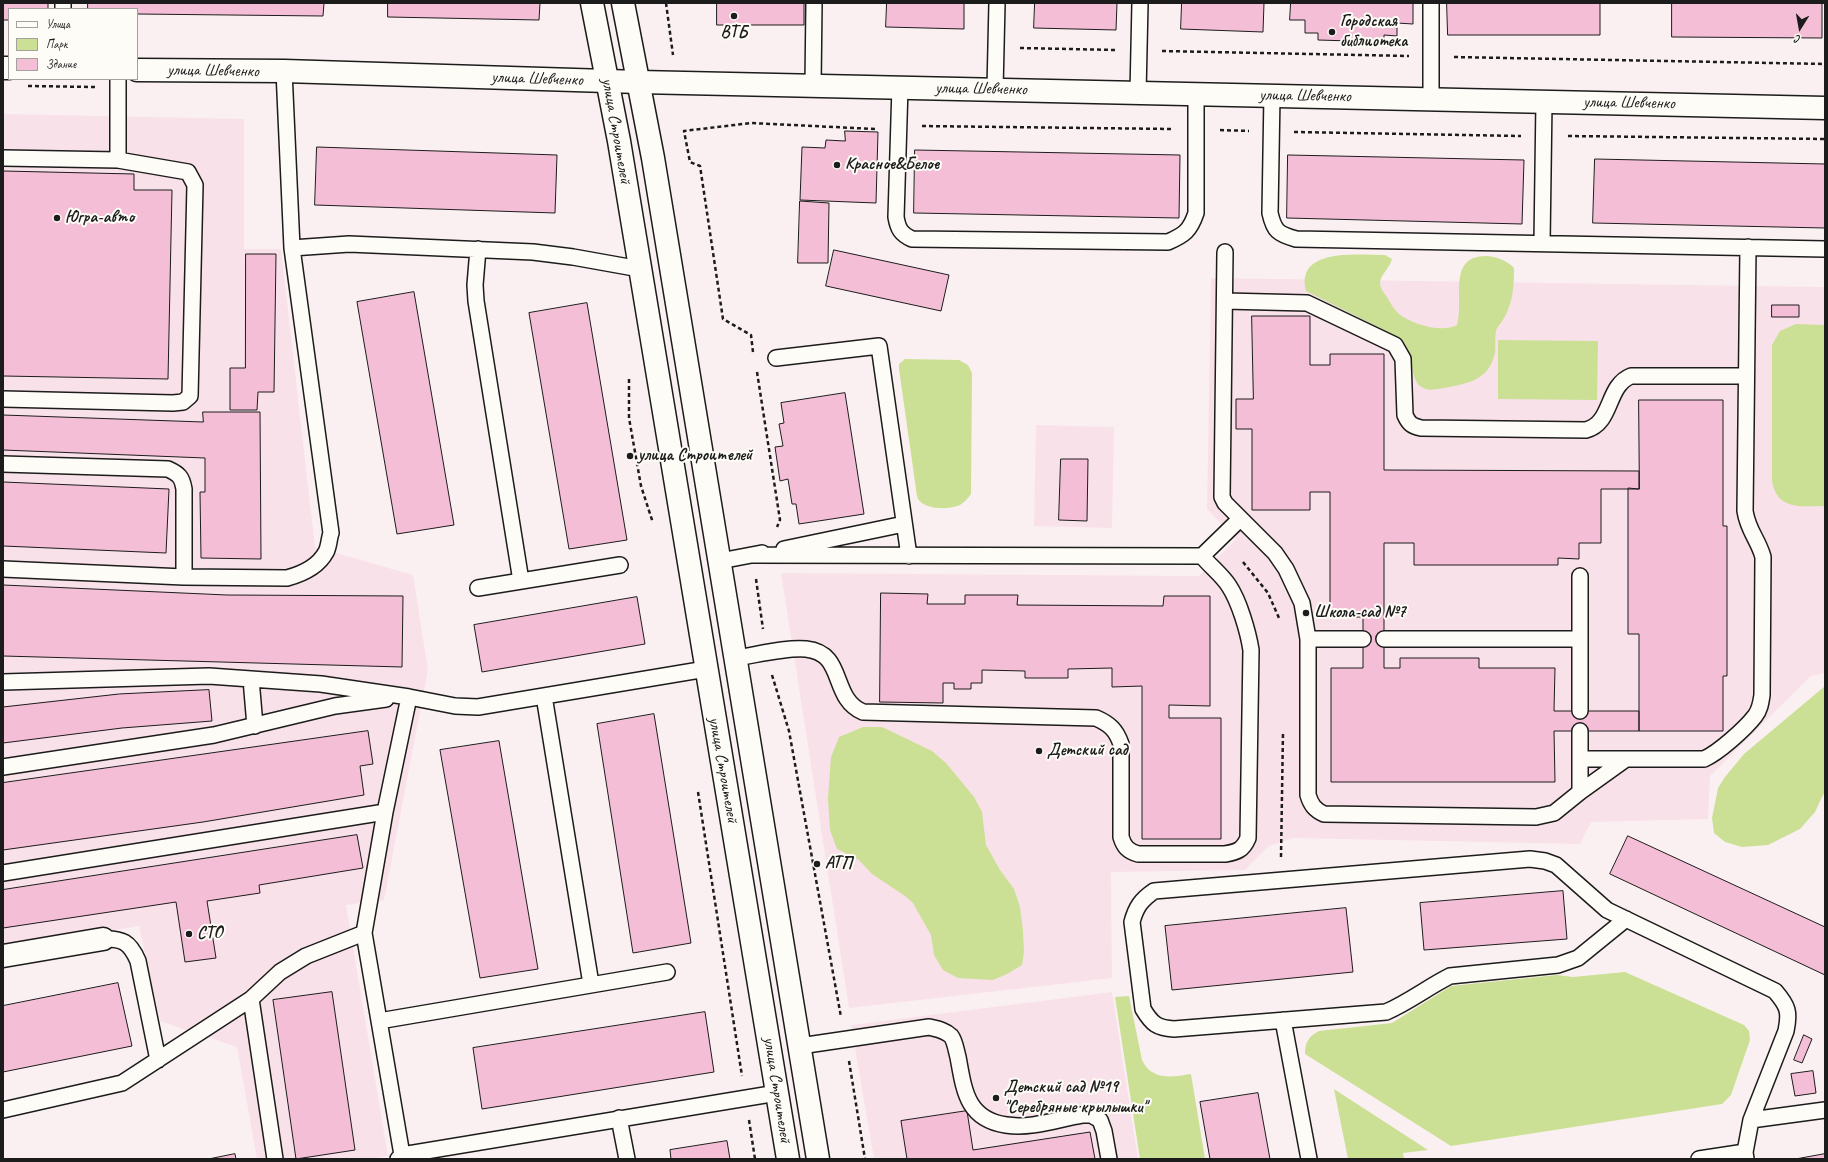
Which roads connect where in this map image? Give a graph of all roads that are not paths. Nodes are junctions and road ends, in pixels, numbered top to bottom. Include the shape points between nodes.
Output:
1 (592, 3) edge
2 (623, 3) edge
3 (814, 3) edge
4 (997, 3) edge
5 (1140, 3) edge
6 (1431, 3) edge
7 (138, 70) edge
8 (284, 71) junction
9 (118, 80) edge
10 (607, 81) junction
11 (639, 82) junction
12 (813, 85) junction
13 (900, 87) junction
14 (994, 89) junction
15 (1138, 93) junction
16 (1196, 94) junction
17 (1272, 95) junction
18 (1431, 99) junction
19 (1544, 102) junction
20 (1825, 108) edge
21 (3, 158) edge
22 (118, 160) junction
23 (1542, 243) junction
24 (1748, 247) junction
25 (292, 248) junction
26 (478, 249) junction
27 (1825, 249) edge
28 (1225, 252) dead end
29 (640, 269) junction
30 (1224, 301) junction
31 (776, 358) dead end
32 (1746, 376) junction
33 (3, 399) edge
34 (3, 464) edge
35 (1240, 519) junction
36 (904, 524) junction
37 (753, 555) junction
38 (909, 556) junction
39 (1202, 556) junction
40 (720, 561) junction
41 (620, 565) dead end
42 (3, 568) edge
43 (1580, 576) dead end
44 (184, 577) junction
45 (521, 580) junction
46 (478, 588) dead end
47 (1308, 639) junction
48 (1362, 639) dead end
49 (1384, 639) dead end
50 (1580, 639) junction
51 (735, 658) junction
52 (706, 668) junction
53 (251, 679) junction
54 (3, 682) edge
55 (544, 696) junction
56 (408, 697) junction
57 (1580, 711) dead end
58 (255, 726) junction
59 (1580, 731) dead end
60 (1580, 759) junction
61 (1626, 759) junction
62 (3, 767) edge
63 (1580, 792) junction
64 (385, 812) junction
65 (3, 873) edge
66 (1626, 920) junction
67 (364, 933) junction
68 (103, 939) joint
69 (3, 956) edge
70 (666, 972) dead end
71 (591, 984) junction
72 (251, 999) junction
73 (1283, 1020) junction
74 (379, 1021) junction
75 (800, 1046) junction
76 (158, 1060) junction
77 (777, 1093) junction
78 (3, 1110) edge
79 (1825, 1110) edge
80 (620, 1118) junction
81 (1751, 1120) junction
82 (1746, 1155) edge
83 (400, 1157) edge
84 (275, 1159) edge
85 (627, 1159) edge
86 (788, 1159) edge
87 (818, 1159) edge
88 (1109, 1159) edge
89 (1309, 1159) edge
90 (1699, 1159) edge

1 - 10 main road, улица Строителей
2 - 11 main road, улица Строителей
3 - 12 lane
4 - 14 lane
5 - 15 lane
6 - 18 lane
7 - 8 main road, улица Шевченко
8 - 10 main road, улица Шевченко
8 - 25 lane
9 - 22 lane
10 - 11 main road, улица Шевченко
10 - 29 main road, улица Строителей
11 - 12 main road, улица Шевченко
11 - 40 main road, улица Строителей
12 - 13 main road, улица Шевченко
13 - 14 main road, улица Шевченко
13 - 16 lane via 896,218 898,229 912,239 1168,242 1182,236 1192,226 1196,213
14 - 15 main road, улица Шевченко
15 - 16 main road, улица Шевченко
16 - 17 main road, улица Шевченко
17 - 18 main road, улица Шевченко
17 - 23 lane via 1270,213 1273,226 1282,235 1296,239
18 - 19 main road, улица Шевченко
19 - 20 main road, улица Шевченко
19 - 23 lane
21 - 22 lane
22 - 33 lane via 188,172 194,184 190,396 183,402 173,403
23 - 24 lane
24 - 27 lane
24 - 32 lane
25 - 26 lane via 349,244
25 - 44 lane via 331,533 327,551 316,565 302,574 287,578
26 - 29 lane via 533,252
26 - 45 lane via 476,301
28 - 30 lane
29 - 52 main road, улица Строителей
30 - 32 lane via 1307,303 1395,345 1403,359 1405,415 1414,427 1586,430 1595,428 1600,422 1619,383 1631,376
30 - 35 lane via 1222,497
31 - 36 lane via 879,346
32 - 61 lane via 1745,511 1747,526 1760,545 1763,557 1760,707 1755,716 1714,755 1704,759
34 - 44 lane via 168,469 178,474 184,489
35 - 39 lane
35 - 47 lane via 1275,553 1286,569 1302,603
36 - 37 lane
36 - 38 lane
37 - 38 lane
37 - 40 lane
38 - 39 lane
39 - 51 lane via 1231,589 1250,639 1248,838 1245,846 1237,852 1138,854 1124,846 1121,837 1121,744 1117,733 1108,723 1096,718 862,712 846,700 834,670 819,652 806,649
40 - 51 main road, улица Строителей
41 - 45 lane
42 - 44 lane
43 - 50 lane
45 - 46 lane
47 - 48 lane
47 - 63 lane via 1308,795 1316,810 1324,814 1536,817 1554,813
49 - 50 lane
50 - 57 lane
51 - 75 main road, улица Строителей
52 - 55 lane
52 - 77 main road, улица Строителей
53 - 54 lane via 209,676
53 - 56 lane via 321,684
53 - 58 lane
55 - 56 lane via 478,707 455,706
55 - 71 lane
56 - 58 lane via 335,706
56 - 64 lane
58 - 62 lane via 214,735
59 - 60 lane
60 - 61 lane
60 - 63 lane
61 - 63 lane
64 - 65 lane
64 - 67 lane
66 - 73 lane via 1578,958 1558,965 1450,976 1386,1012
66 - 73 lane via 1607,910 1556,866 1530,859 1154,891 1142,899 1135,909 1132,922 1143,1009 1151,1021 1162,1028 1174,1029
66 - 81 lane via 1776,991 1785,1002 1789,1017 1786,1032
67 - 72 lane via 306,956 280,972
67 - 74 lane
68 - 69 main road
68 - 76 lane via 116,938 125,942 134,951
70 - 71 lane
71 - 74 lane
72 - 76 lane
72 - 84 lane
73 - 89 lane
74 - 83 lane
75 - 87 main road, улица Строителей
75 - 88 lane via 929,1027 944,1030 952,1037 966,1097 977,1112 1006,1125 1028,1125 1091,1115 1100,1120
76 - 78 lane via 122,1083
77 - 80 lane
77 - 86 main road, улица Строителей
79 - 81 lane
80 - 83 lane
80 - 85 lane
81 - 82 lane
82 - 90 lane

